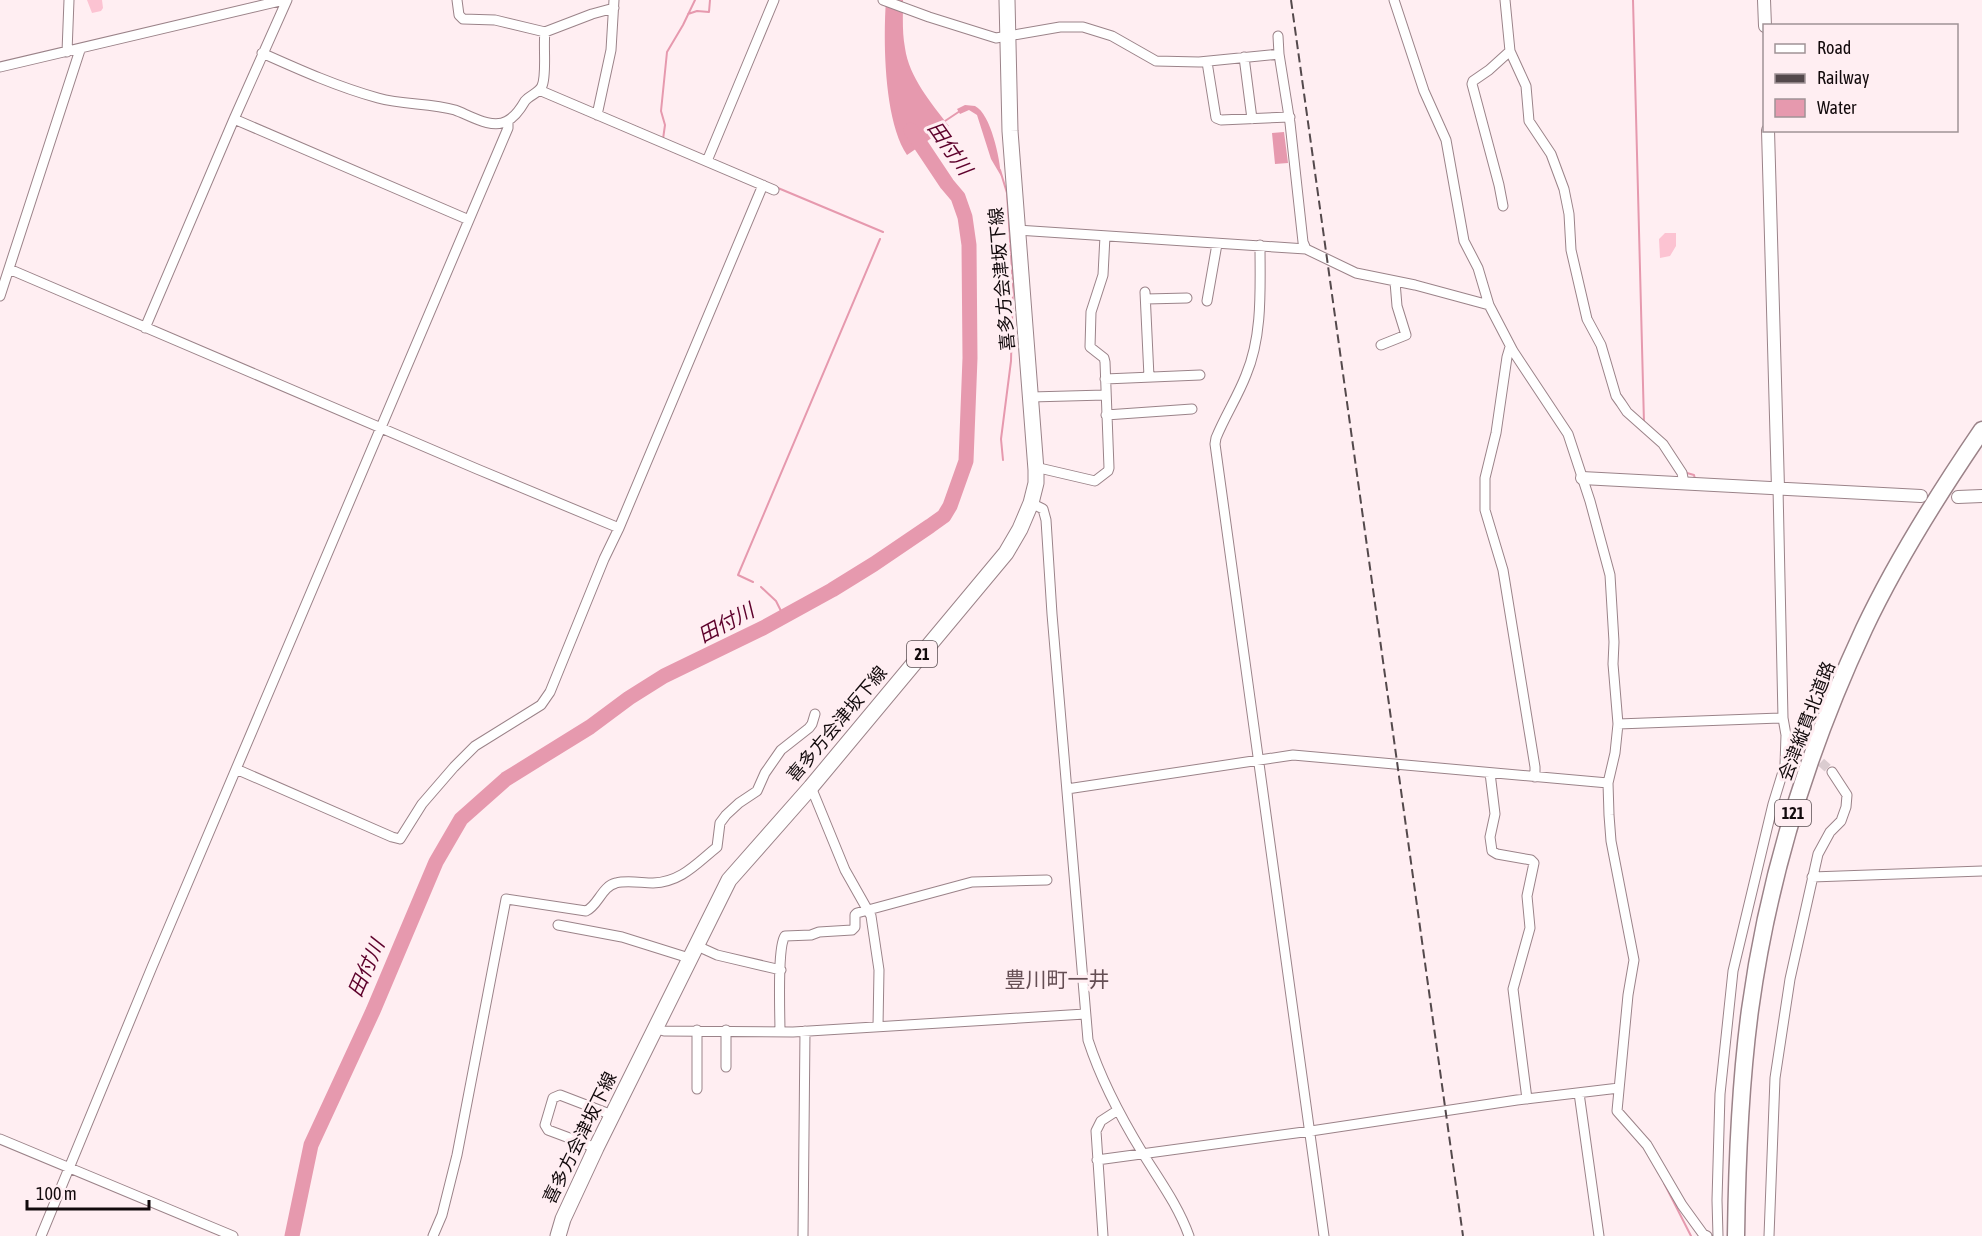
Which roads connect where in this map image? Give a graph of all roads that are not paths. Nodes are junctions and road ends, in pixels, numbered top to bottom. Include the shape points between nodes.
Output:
1 (69, 0) edge
2 (285, 0) edge
3 (458, 0) edge
4 (774, 0) edge
5 (883, 0) edge
6 (1006, 0) edge
7 (1394, 0) edge
8 (1504, 0) edge
9 (1764, 0) edge
10 (614, 4) edge
11 (1765, 24) edge
12 (545, 32) junction
13 (1007, 36) junction
14 (1278, 36) dead end
15 (80, 50) junction
16 (1509, 51) junction
17 (67, 52) junction
18 (262, 53) junction
19 (1279, 54) junction
20 (1244, 57) junction
21 (1207, 62) junction
22 (0, 67) edge
23 (539, 90) junction
24 (597, 115) junction
25 (1290, 117) junction
26 (234, 119) junction
27 (1252, 119) junction
28 (508, 121) junction
29 (1768, 132) edge
30 (707, 161) junction
31 (763, 185) junction
32 (774, 190) dead end
33 (1503, 206) dead end
34 (469, 220) junction
35 (1017, 230) junction
36 (1105, 236) junction
37 (1217, 244) junction
38 (1260, 245) junction
39 (1306, 249) junction
40 (0, 260) edge
41 (10, 265) junction
42 (1395, 282) junction
43 (0, 296) edge
44 (1187, 298) dead end
45 (1207, 301) dead end
46 (1489, 305) junction
47 (146, 328) junction
48 (1381, 345) dead end
49 (1510, 347) junction
50 (1200, 375) dead end
51 (1149, 377) junction
52 (1105, 379) junction
53 (1106, 395) junction
54 (1031, 397) junction
55 (1192, 409) dead end
56 (1106, 415) junction
57 (382, 428) junction
58 (1982, 430) edge
59 (1982, 442) edge
60 (1035, 467) junction
61 (1582, 478) junction
62 (1684, 483) junction
63 (1778, 488) junction
64 (1921, 496) dead end
65 (1982, 496) edge
66 (1958, 497) dead end
67 (1031, 503) junction
68 (619, 528) junction
69 (815, 714) dead end
70 (1783, 718) junction
71 (1617, 724) junction
72 (1786, 735) junction
73 (1802, 746) tunnel mouth
74 (1258, 762) junction
75 (236, 769) junction
76 (1832, 772) tunnel mouth
77 (1490, 773) junction
78 (1535, 777) junction
79 (1608, 783) junction
80 (811, 787) junction
81 (1067, 789) junction
82 (1982, 871) edge
83 (1812, 877) junction
84 (1047, 880) dead end
85 (868, 909) junction
86 (558, 925) dead end
87 (692, 952) junction
88 (781, 970) junction
89 (1085, 1014) junction
90 (878, 1026) junction
91 (656, 1029) junction
92 (697, 1030) junction
93 (726, 1030) junction
94 (805, 1030) junction
95 (780, 1032) junction
96 (726, 1067) dead end
97 (1619, 1088) junction
98 (698, 1089) dead end
99 (1579, 1093) junction
100 (1527, 1099) junction
101 (1118, 1110) junction
102 (612, 1115) junction
103 (1311, 1131) junction
104 (0, 1138) edge
105 (596, 1148) junction
106 (1143, 1154) junction
107 (1097, 1160) junction
108 (69, 1167) junction
109 (41, 1236) edge
110 (233, 1236) edge
111 (433, 1236) edge
112 (558, 1236) edge
113 (803, 1236) edge
114 (1103, 1236) edge
115 (1189, 1236) edge
116 (1324, 1236) edge
117 (1599, 1236) edge
118 (1707, 1236) edge
119 (1718, 1236) edge
120 (1736, 1236) edge
121 (1747, 1236) edge
122 (1769, 1236) edge

1 - 17 street
2 - 15 street
2 - 18 street
3 - 12 street via 463,19 495,20
4 - 30 street
5 - 13 street via 987,36
6 - 13 main road, 喜多方会津坂下線 / 21
7 - 46 street via 1424,91 1446,140 1464,241 1478,268
8 - 16 street
9 - 11 street
10 - 12 street
10 - 24 street via 611,50
12 - 23 street via 545,73
13 - 21 street via 1083,27 1112,36 1156,61
13 - 35 main road, 喜多方会津坂下線 / 21
14 - 19 street
15 - 17 street
15 - 41 street
16 - 33 street via 1472,84
16 - 62 street via 1526,86 1529,121 1551,154 1562,182 1582,304 1601,345 1616,396 1627,412 1663,444
17 - 22 street
18 - 26 street
18 - 28 street via 380,98 455,110 493,123
19 - 20 street
19 - 25 street
20 - 21 street
20 - 27 street
21 - 27 street via 1216,118
23 - 24 street
23 - 28 street
24 - 30 street
25 - 27 street
25 - 39 street
26 - 34 street
26 - 47 street
28 - 34 street
29 - 63 street
30 - 31 street
31 - 32 street
31 - 68 street
34 - 57 street
35 - 36 street
35 - 54 main road, 喜多方会津坂下線 / 21
36 - 37 street
36 - 52 street via 1103,275 1090,318 1090,347 1104,358
37 - 38 street
37 - 45 street
38 - 39 street
38 - 74 street via 1256,343 1215,444
39 - 42 street via 1356,273
40 - 41 street
41 - 43 street
41 - 47 street
42 - 46 street
42 - 48 street via 1406,335
44 - 51 street via 1146,296
46 - 49 street
47 - 57 street
49 - 61 street via 1568,434
49 - 78 street via 1485,478 1485,510 1503,570
50 - 51 street
51 - 52 street
52 - 53 street
53 - 54 street
53 - 56 street
54 - 60 main road, 喜多方会津坂下線 / 21
55 - 56 street
56 - 60 street via 1108,471 1095,481
57 - 68 street
57 - 75 street
58 - 120 highway, 会津縦貫北道路 / 121 via 1927,516 1865,628 1793,814 1750,1008 1737,1154
59 - 121 highway, 会津縦貫北道路 / 121 via 1932,519 1872,631 1831,726 1801,816 1767,951 1754,1040
60 - 67 main road, 喜多方会津坂下線 / 21
61 - 62 street
61 - 71 street via 1610,575
62 - 63 street
63 - 64 street
63 - 70 street
65 - 66 street
67 - 80 main road, 喜多方会津坂下線 / 21 via 1006,553
67 - 81 street via 1043,509 1046,520
68 - 75 street via 546,700 475,746 422,804 403,837 392,837
69 - 111 street via 809,728 779,752 757,791 726,815 720,824 717,847 676,879 615,883 586,911 506,899 457,1155
70 - 71 street
70 - 72 street
71 - 79 street
72 - 73 street
72 - 119 street via 1785,765 1733,971 1720,1094
74 - 77 street via 1304,755
74 - 81 street
74 - 103 street
75 - 108 street
76 - 83 street via 1847,795 1846,807 1818,854
77 - 78 street
77 - 100 street via 1495,814 1490,837 1492,851 1534,863 1527,896 1530,928 1513,989
78 - 79 street
79 - 97 street via 1611,841 1634,960
80 - 85 street via 851,884
80 - 87 main road, 喜多方会津坂下線 / 21 via 729,879
81 - 89 street
82 - 83 street
83 - 122 street via 1790,979 1776,1078
84 - 85 street via 972,882
85 - 88 street via 855,915 852,930 785,936 781,941
85 - 90 street via 878,957
86 - 87 street
87 - 88 street
87 - 91 main road, 喜多方会津坂下線 / 21
88 - 95 street
89 - 90 street
89 - 101 street via 1092,1052
90 - 94 street
91 - 92 street
91 - 102 main road, 喜多方会津坂下線 / 21
92 - 93 street
92 - 98 street
93 - 95 street
93 - 96 street
94 - 95 street
94 - 113 street
97 - 99 street
97 - 118 street via 1617,1111 1647,1145 1682,1205
99 - 100 street
99 - 117 street
100 - 103 street
101 - 106 street
101 - 107 street via 1098,1125
102 - 105 main road, 喜多方会津坂下線 / 21
102 - 105 street via 560,1095 553,1098 545,1125 548,1130
103 - 106 street
103 - 116 street
104 - 108 street
105 - 112 main road, 喜多方会津坂下線 / 21
106 - 107 street
106 - 115 street via 1169,1192
107 - 114 street
108 - 109 street
108 - 110 street

